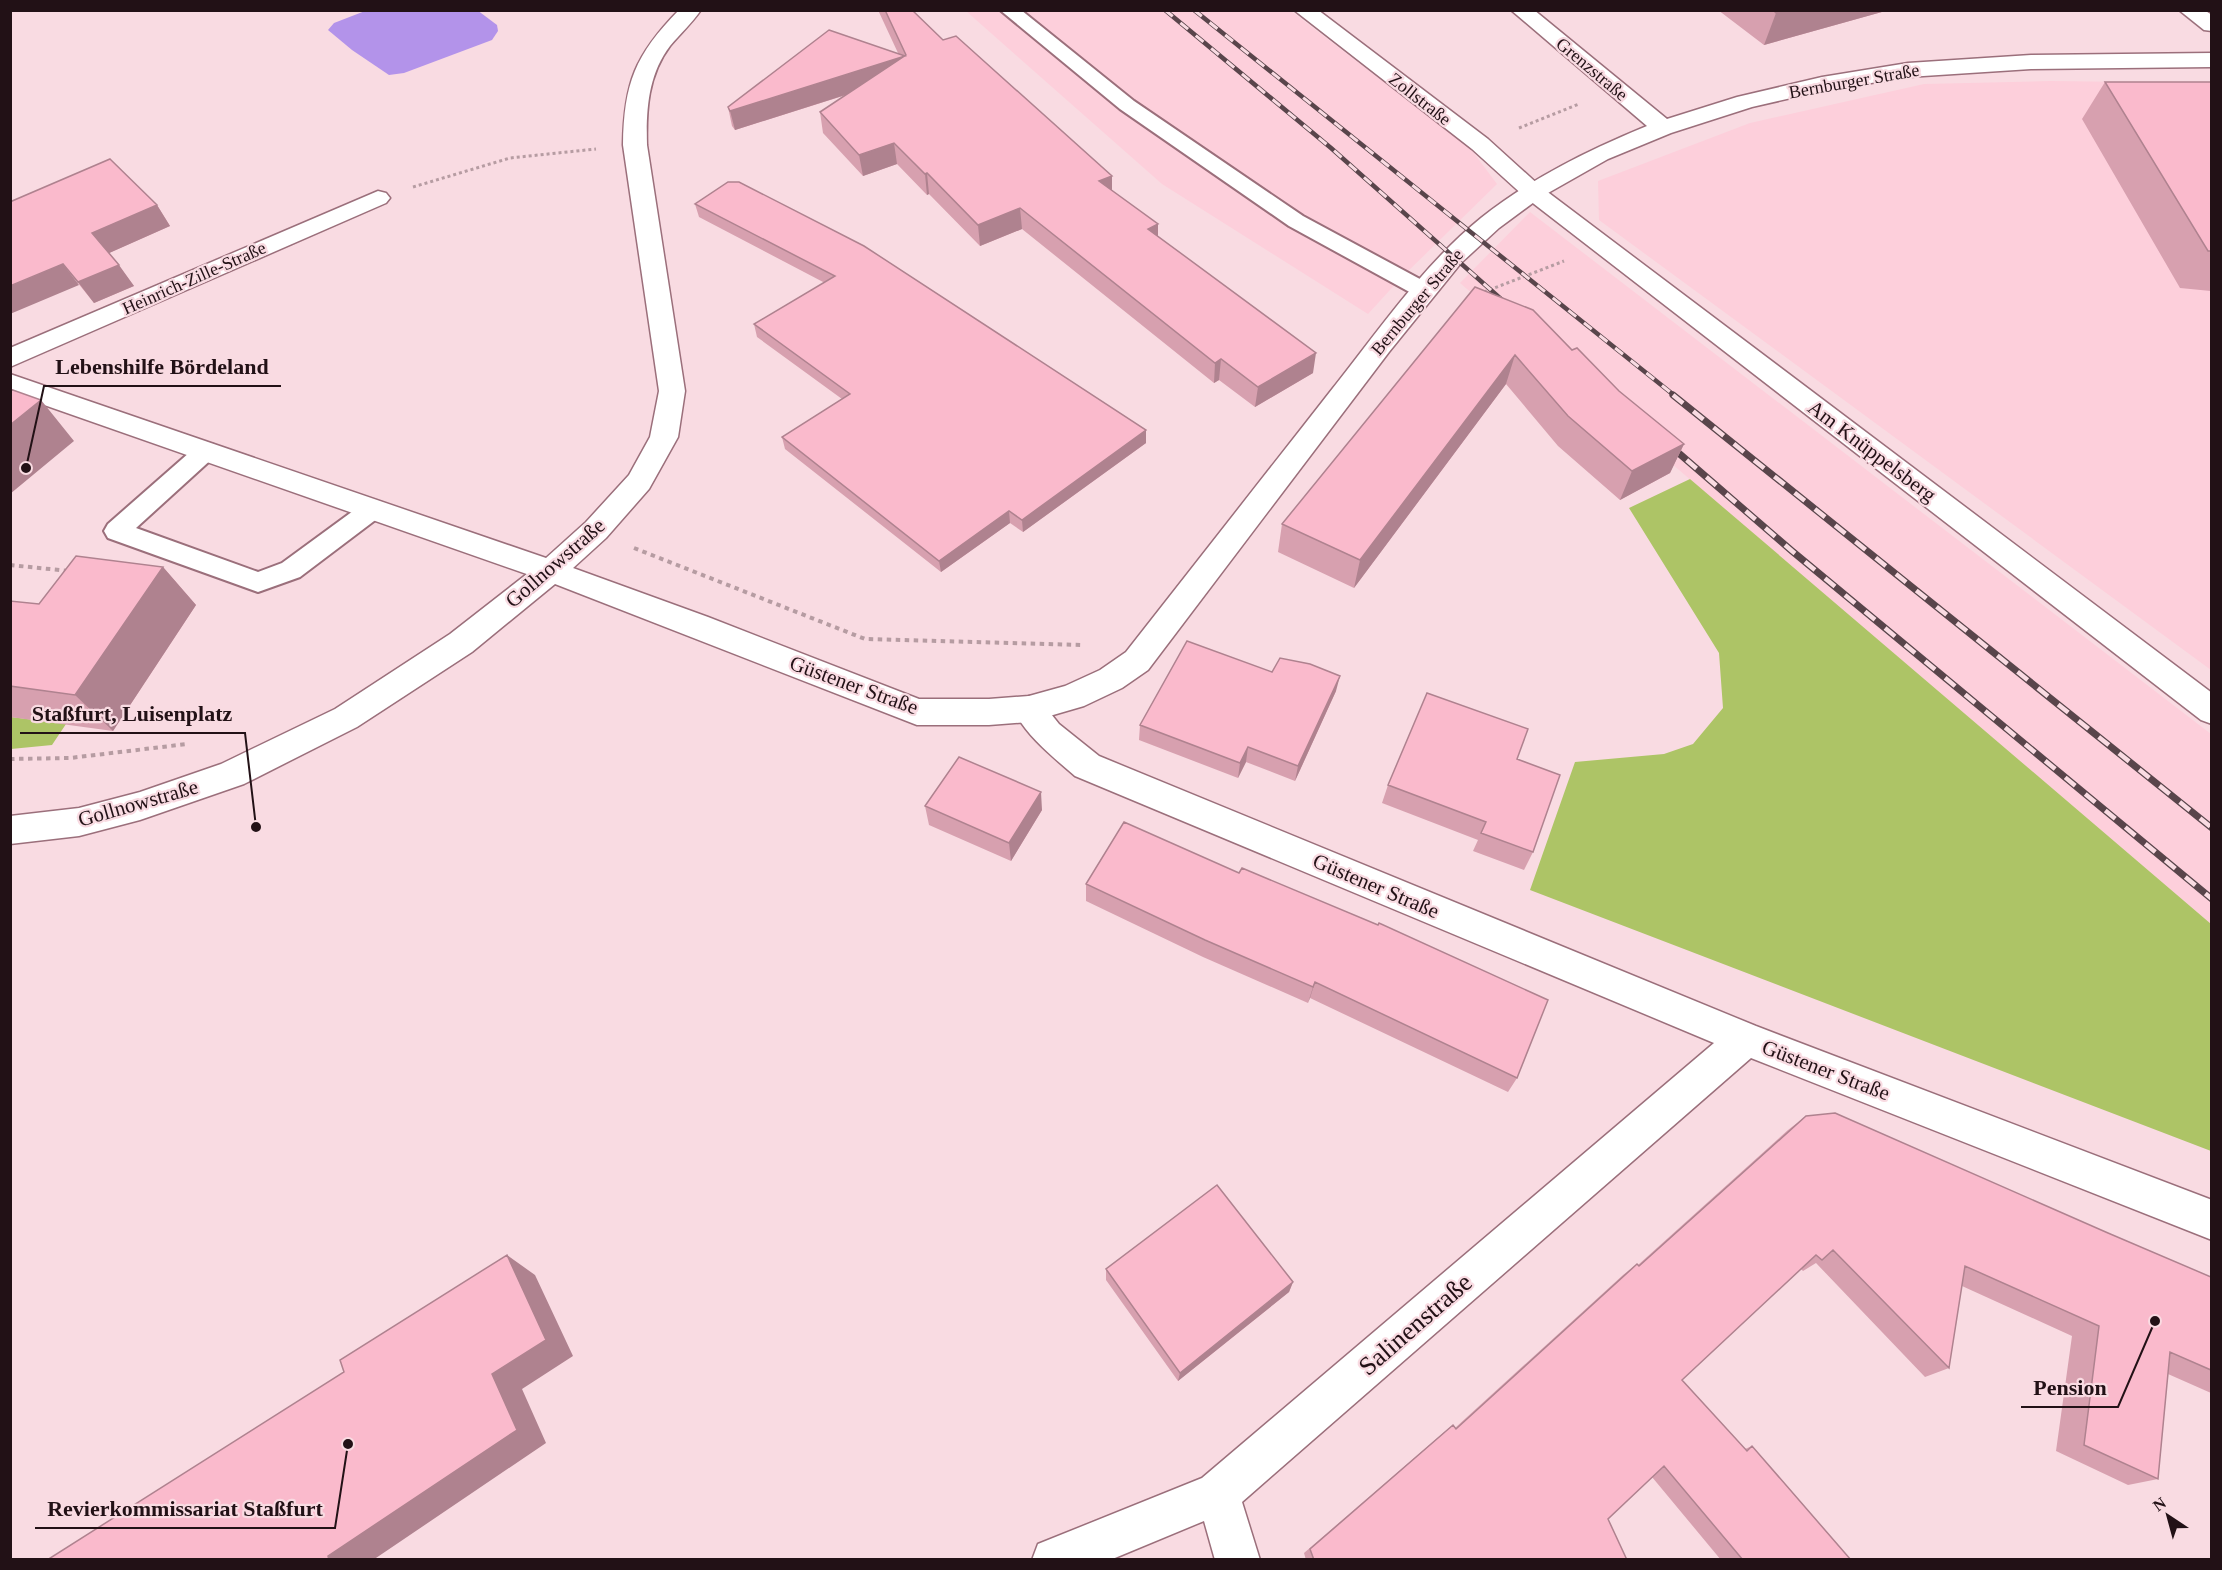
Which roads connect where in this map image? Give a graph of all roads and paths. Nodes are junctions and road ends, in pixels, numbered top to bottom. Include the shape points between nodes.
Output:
1 (691, 10) edge
2 (1009, 10) edge
3 (1304, 10) edge
4 (1521, 10) edge
5 (2189, 10) edge
6 (2211, 25) edge
7 (2211, 60) edge
8 (1617, 89) junction
9 (1663, 128) junction
10 (1480, 144) junction
11 (587, 149) dead end
12 (1533, 192) junction
13 (378, 198) joint
14 (1603, 245) junction
15 (1423, 290) junction
16 (10, 358) edge
17 (10, 383) edge
18 (206, 451) junction
19 (373, 509) junction
20 (596, 530) junction
21 (117, 531) junction
22 (10, 565) edge
23 (551, 571) junction
24 (1084, 645) dead end
25 (1029, 709) junction
26 (2211, 711) edge
27 (189, 744) dead end
28 (10, 759) edge
29 (10, 830) edge
30 (1746, 1040) junction
31 (2211, 1220) edge
32 (1217, 1494) junction
33 (1054, 1560) edge
34 (1238, 1560) edge

1 - 20 street, Gollnowstraße via 666,35 642,73 634,110 635,145 672,391 664,437 639,482
2 - 15 lane via 1127,105 1296,221
3 - 10 street, Zollstraße
4 - 8 street, Grenzstraße
5 - 6 street
7 - 9 street, Bernburger Straße via 2031,62 1908,70 1810,86
8 - 9 street, Grenzstraße
8 - 10 path
9 - 12 street, Bernburger Straße via 1600,154
10 - 12 street, Zollstraße
11 - 13 path via 510,158
12 - 14 street, Am Knüppelsberg
12 - 15 street, Bernburger Straße via 1490,223
13 - 16 street, Heinrich-Zille-Straße
14 - 15 path via 1452,304
14 - 26 street, Am Knüppelsberg
15 - 25 street, Bernburger Straße via 1137,661 1073,697
17 - 18 street, Güstener Straße
18 - 19 street, Güstener Straße
18 - 21 lane
19 - 21 lane via 291,570 258,582
19 - 23 street, Güstener Straße
20 - 23 street, Gollnowstraße
20 - 24 path via 865,639
21 - 22 path via 71,572
23 - 25 street, Güstener Straße via 916,712
23 - 29 street, Gollnowstraße via 461,643 346,718 232,774 89,819
25 - 30 street, Güstener Straße via 1048,733 1087,766
27 - 28 path via 70,758
30 - 31 street, Güstener Straße
30 - 32 street, Salinenstraße
32 - 33 street, Salinenstraße
32 - 34 street

